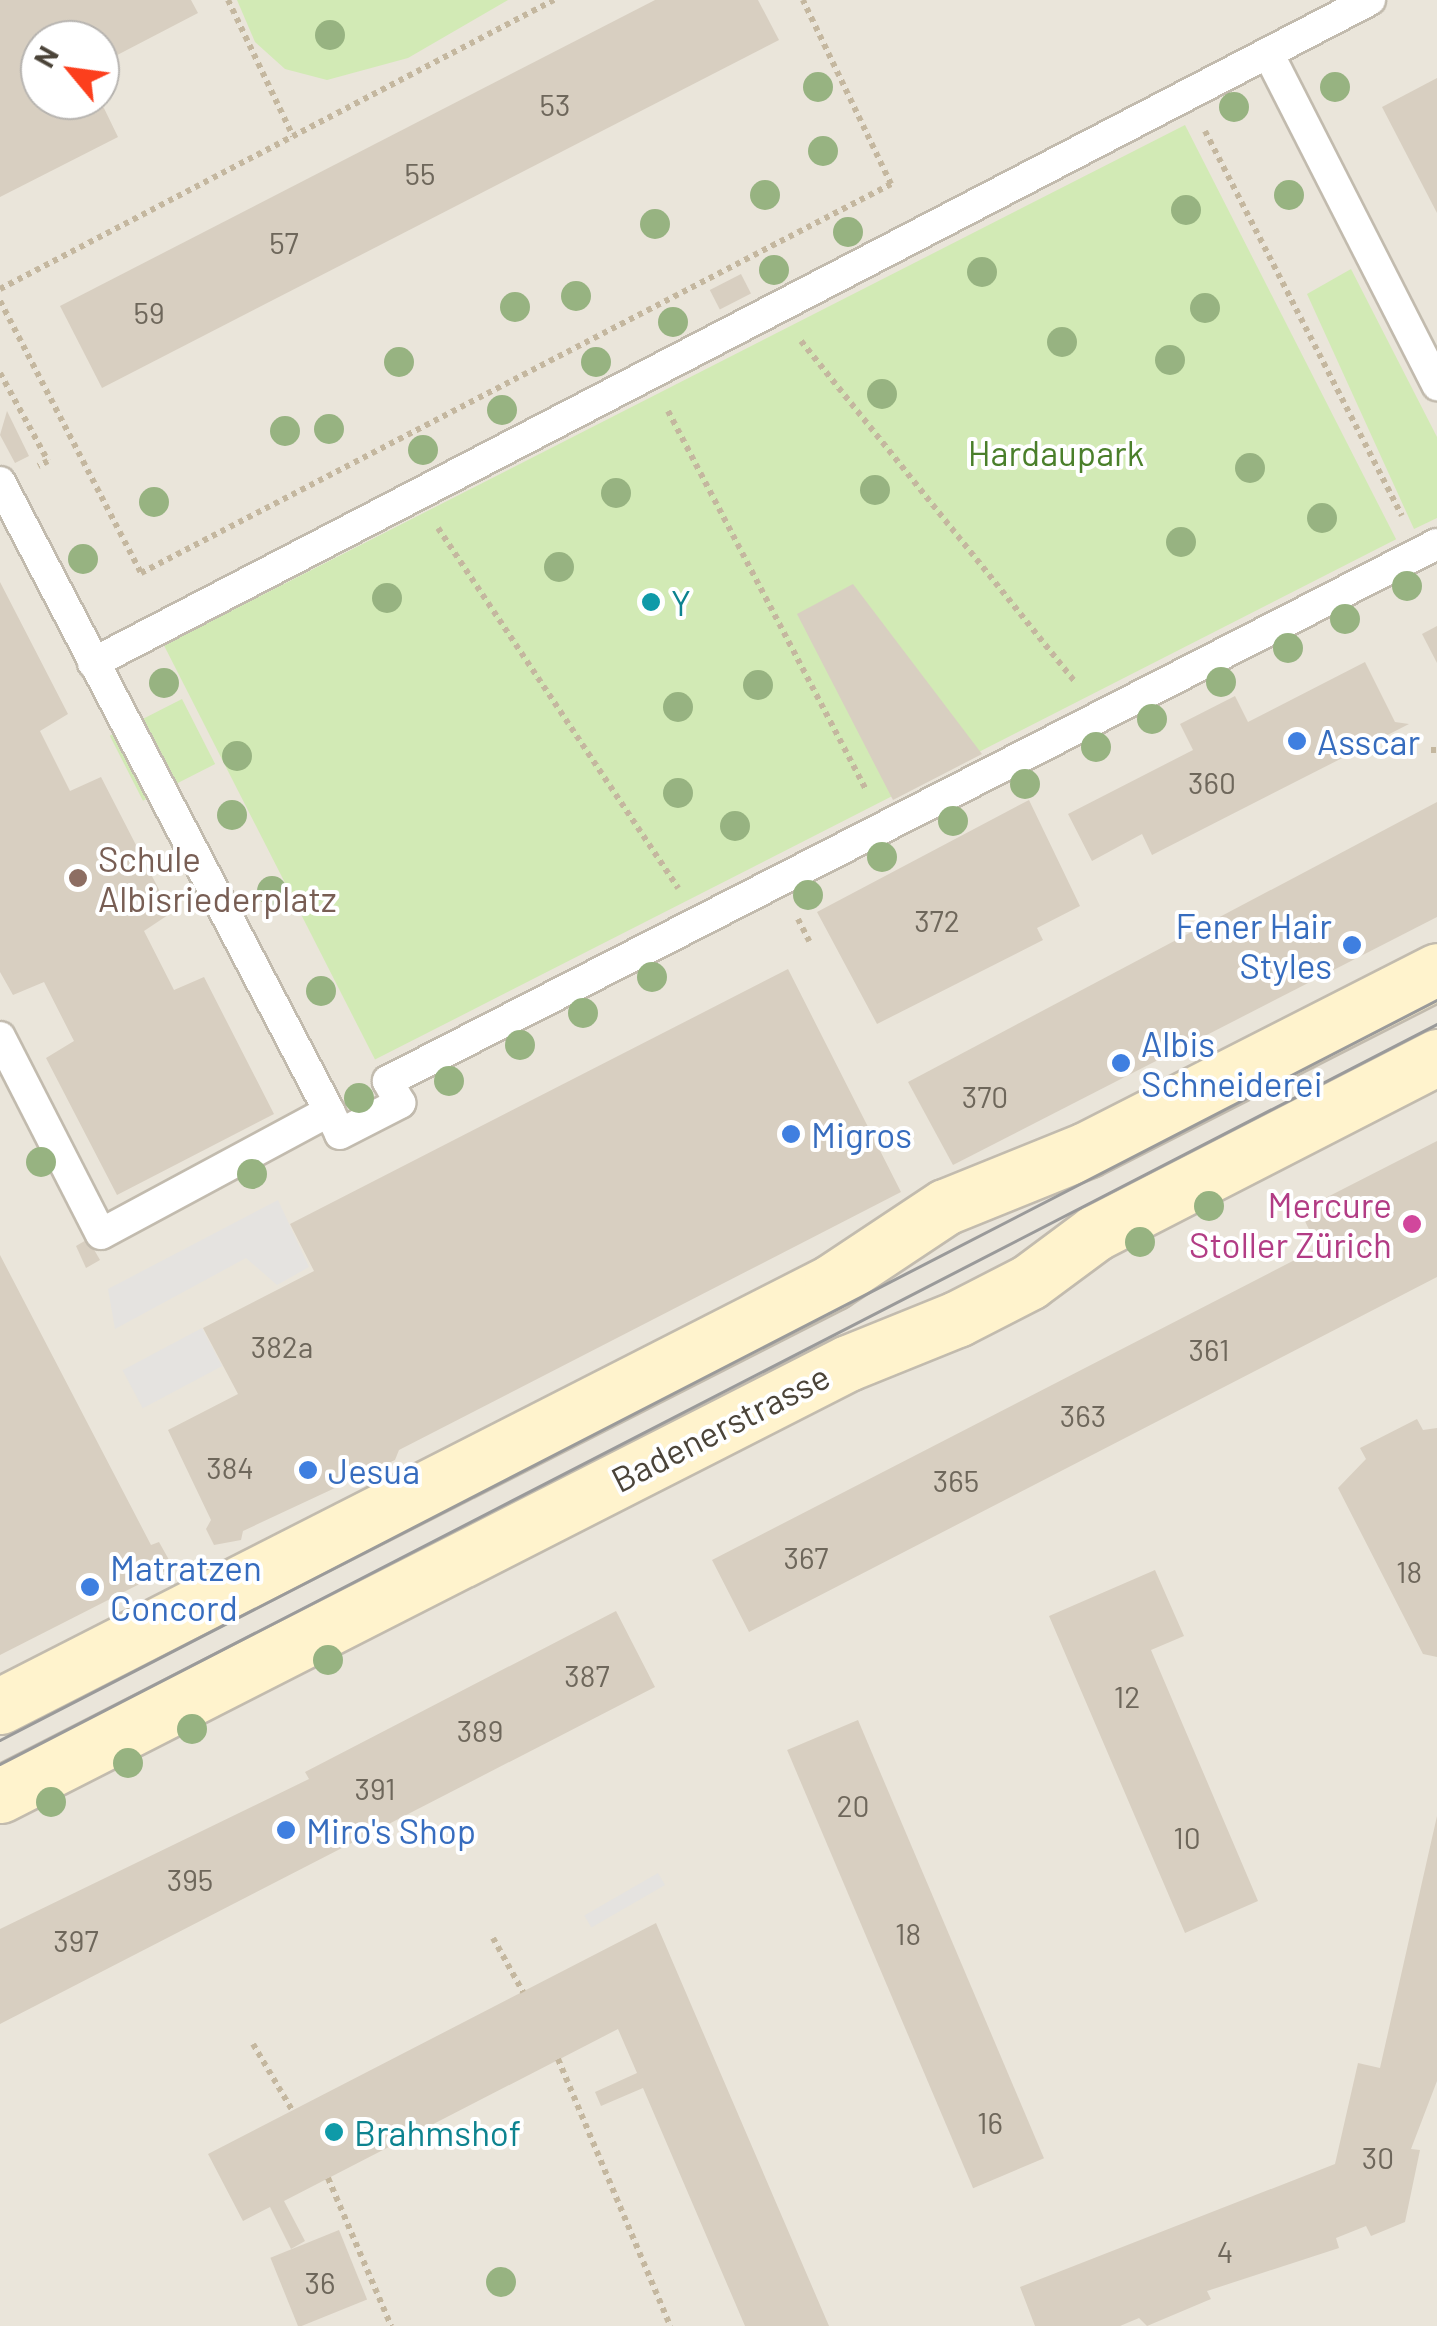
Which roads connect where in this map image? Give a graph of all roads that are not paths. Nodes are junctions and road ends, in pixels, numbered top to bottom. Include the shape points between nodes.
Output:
1 (1370, 0) edge
2 (1268, 53) junction
3 (1437, 385) edge
4 (1, 483) edge
5 (1429, 548) edge
6 (93, 663) junction
7 (1437, 971) edge
8 (0, 1037) edge
9 (1437, 1056) edge
10 (328, 1111) junction
11 (0, 1706) edge
12 (0, 1795) edge

1 - 2 lane
2 - 3 lane
2 - 6 lane
4 - 6 lane
5 - 10 lane via 388,1080 400,1103 340,1134
6 - 10 lane
7 - 11 street via 1086,1150 944,1208 832,1282
8 - 10 lane via 101,1234
9 - 12 street, Badenerstrasse via 1096,1234 1016,1288 831,1371

